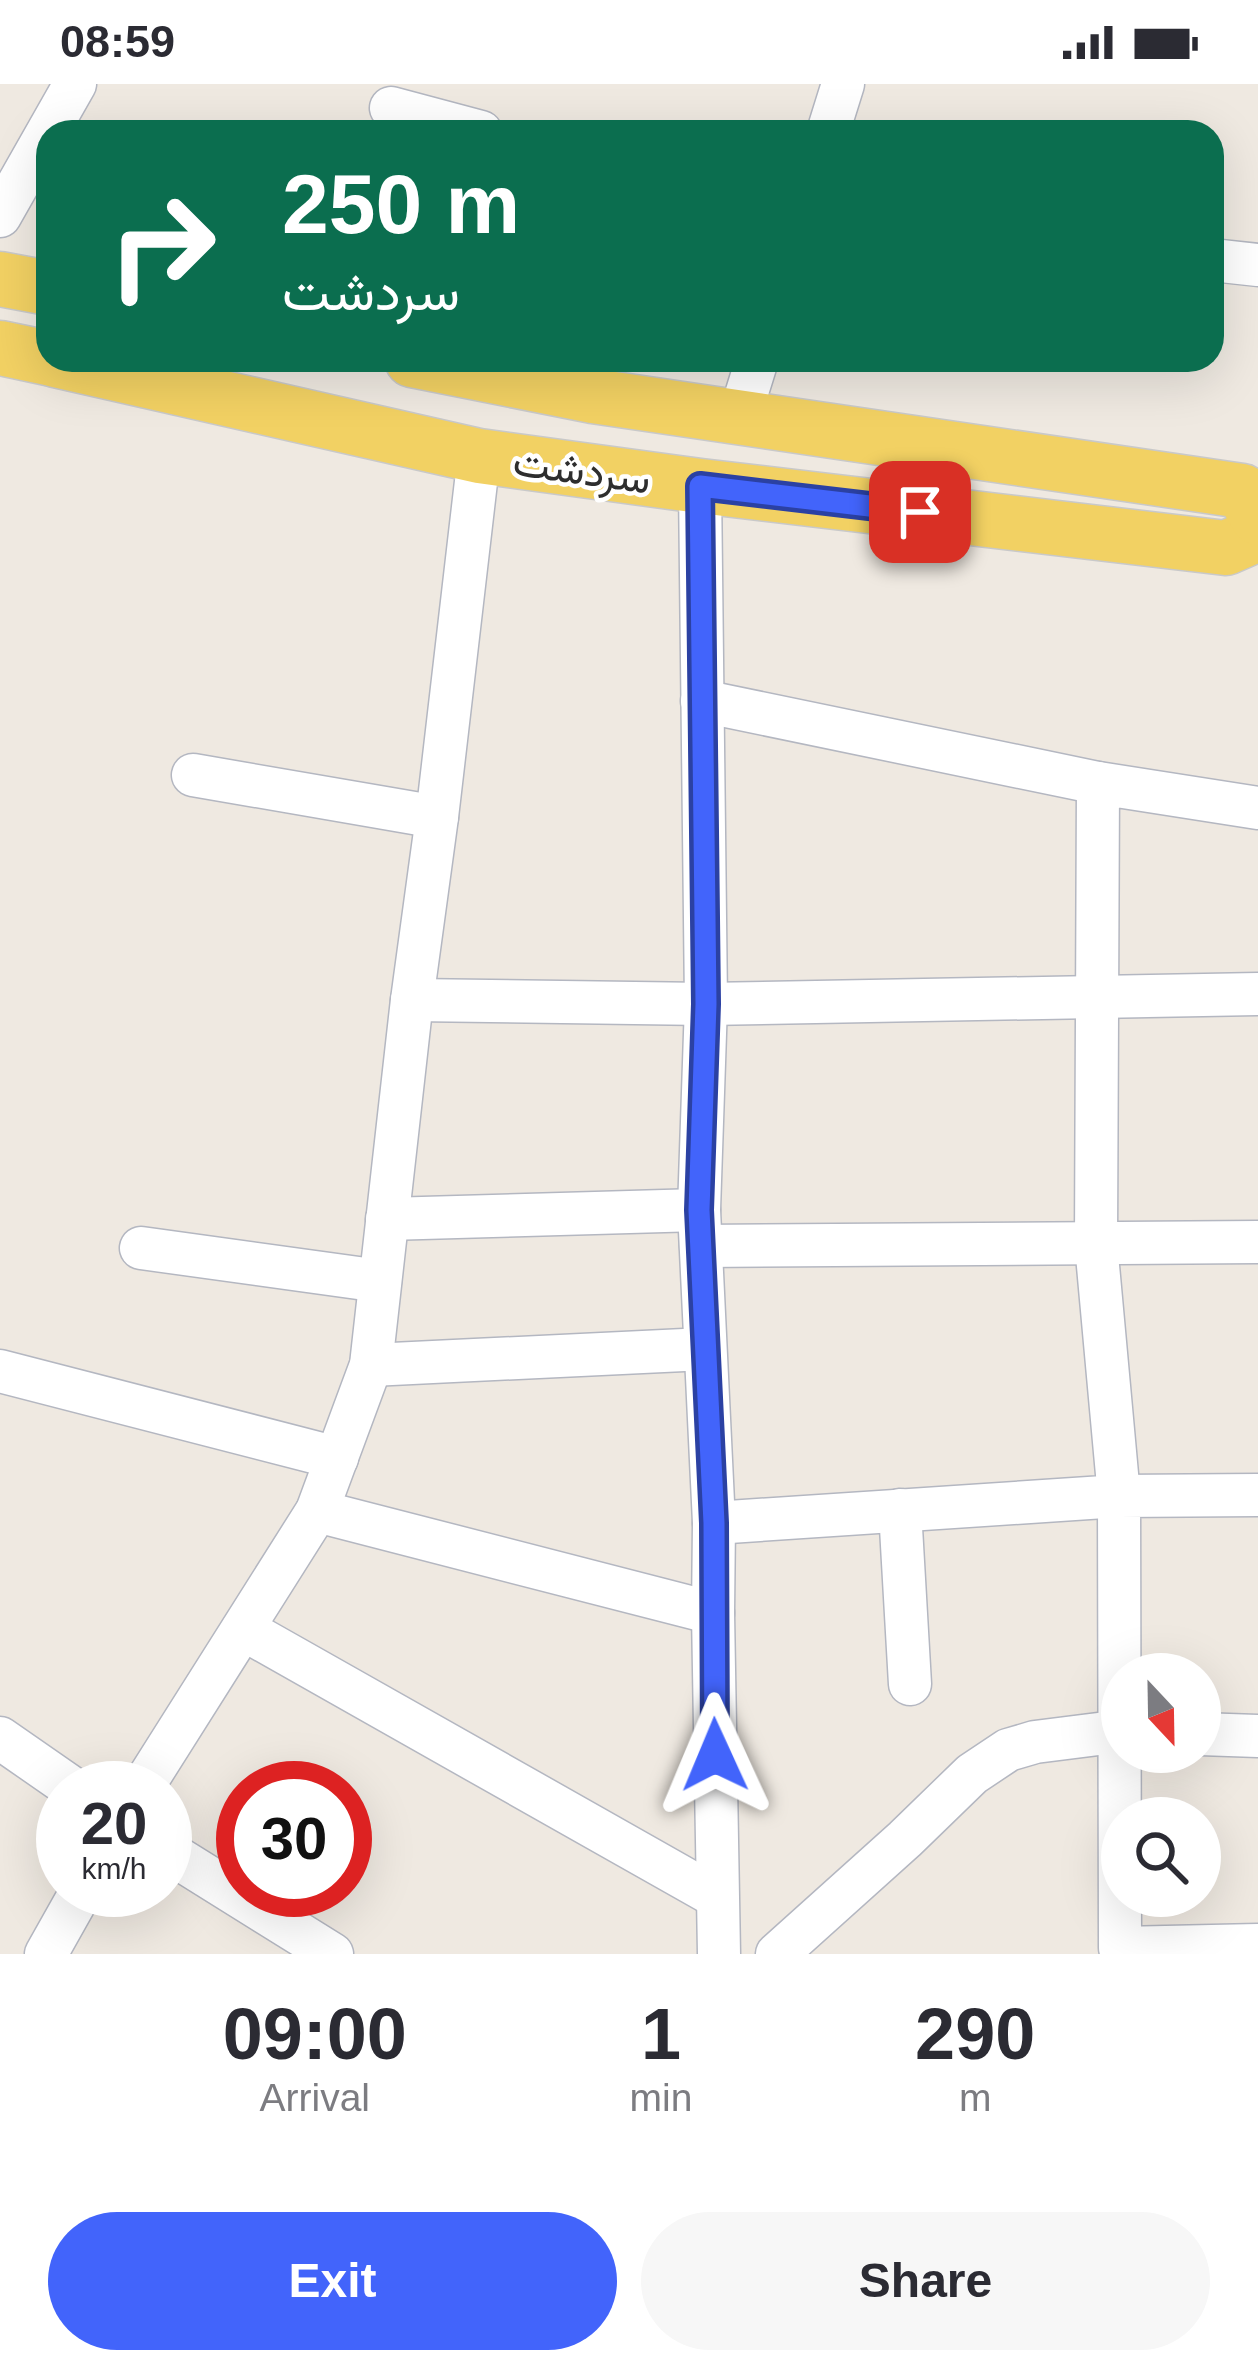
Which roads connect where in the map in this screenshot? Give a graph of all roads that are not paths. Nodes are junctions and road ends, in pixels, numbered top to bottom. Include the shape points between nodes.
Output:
1 (75, 84) edge
2 (843, 84) edge
3 (391, 108) dead end
4 (55, 120) edge
5 (436, 120) edge
6 (832, 120) edge
7 (36, 153) edge
8 (0, 216) edge
9 (1224, 261) edge
10 (1258, 265) edge
11 (0, 279) edge
12 (36, 286) edge
13 (0, 348) edge
14 (36, 356) edge
15 (108, 372) edge
16 (472, 372) edge
17 (753, 372) edge
18 (739, 418) junction
19 (479, 456) junction
20 (700, 486) junction
21 (1258, 518) edge
22 (1258, 534) edge
23 (702, 701) junction
24 (193, 775) dead end
25 (1098, 783) junction
26 (1258, 808) edge
27 (437, 817) junction
28 (1258, 994) edge
29 (1097, 995) junction
30 (412, 1000) junction
31 (706, 1004) junction
32 (387, 1219) junction
33 (700, 1228) junction
34 (1258, 1243) edge
35 (1096, 1244) junction
36 (141, 1248) dead end
37 (380, 1281) junction
38 (705, 1349) junction
39 (371, 1365) junction
40 (0, 1371) edge
41 (337, 1458) junction
42 (1119, 1496) junction
43 (1258, 1496) edge
44 (900, 1510) junction
45 (317, 1511) junction
46 (714, 1523) junction
47 (712, 1613) junction
48 (243, 1629) junction
49 (1120, 1653) edge
50 (910, 1684) dead end
51 (1101, 1734) edge
52 (1221, 1735) edge
53 (1258, 1736) edge
54 (0, 1738) edge
55 (159, 1761) edge
56 (36, 1763) edge
57 (1121, 1773) edge
58 (192, 1867) edge
59 (717, 1897) junction
60 (67, 1917) edge
61 (1258, 1946) edge
62 (46, 1954) edge
63 (332, 1954) edge
64 (718, 1954) edge
65 (777, 1954) edge

1 - 4 street
2 - 6 street
3 - 5 street
7 - 8 street
9 - 10 street
11 - 12 main road
13 - 14 main road, سردشت
15 - 19 main road, سردشت
16 - 18 main road, سردشت
17 - 18 street
18 - 21 main road, سردشت via 1241,491
19 - 20 main road, سردشت
19 - 27 street
20 - 22 main road, سردشت via 1226,548
20 - 23 street
23 - 25 street
23 - 31 street
24 - 27 street
25 - 26 street
25 - 29 street
27 - 30 street
28 - 29 street
29 - 31 street
29 - 35 street
30 - 31 street
30 - 32 street
31 - 33 street
32 - 33 street
32 - 37 street
33 - 35 street
33 - 38 street
34 - 35 street
35 - 42 street
36 - 37 street
37 - 39 street
38 - 39 street
38 - 46 street
39 - 41 street
40 - 41 street
41 - 45 street
42 - 43 street
42 - 44 street
42 - 49 street
44 - 46 street
44 - 50 street
45 - 47 street
45 - 48 street
46 - 47 street
47 - 59 street
48 - 55 street
48 - 59 street
51 - 65 street via 1009,1750 971,1774
52 - 53 street
54 - 56 street
57 - 61 street via 1120,1948
58 - 63 street
59 - 64 street
60 - 62 street

